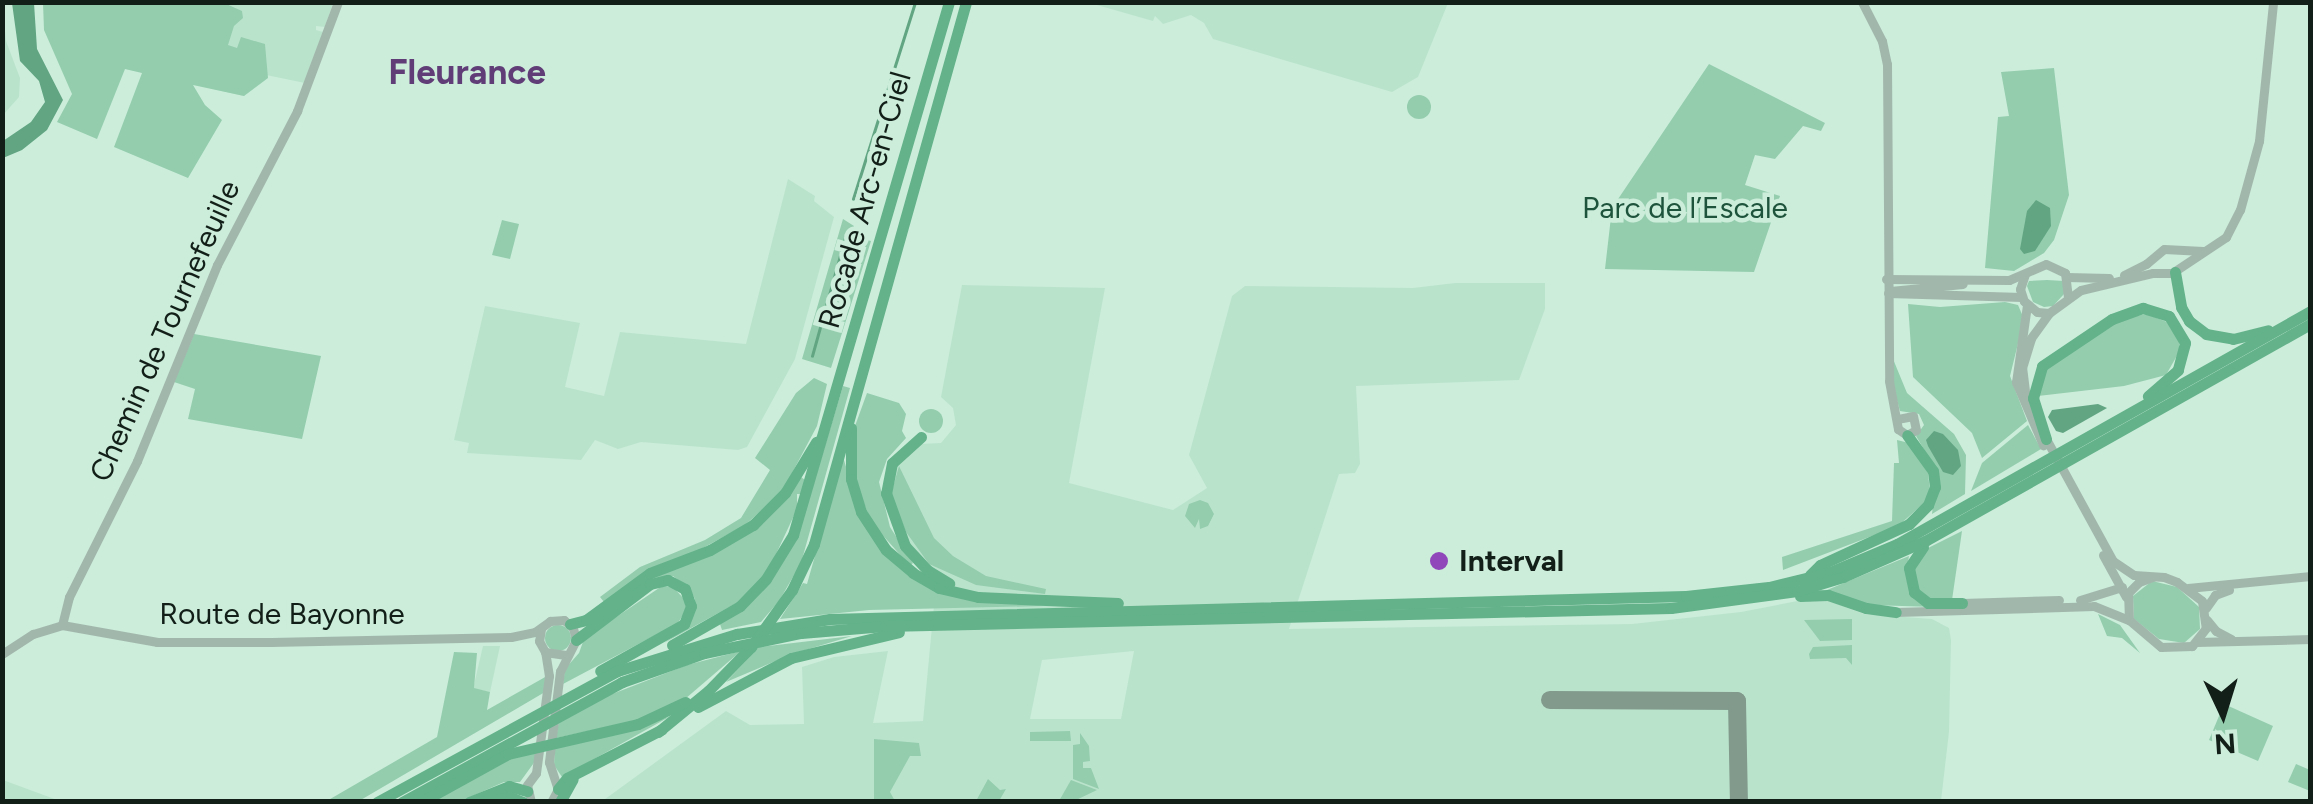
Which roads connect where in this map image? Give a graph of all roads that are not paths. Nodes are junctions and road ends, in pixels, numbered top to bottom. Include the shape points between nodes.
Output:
1 (338, 2) edge
2 (949, 2) edge
3 (966, 2) edge
4 (1862, 2) edge
5 (2274, 2) edge
6 (2172, 250) junction
7 (2208, 250) junction
8 (2153, 260) junction
9 (2176, 270) junction
10 (2159, 273) junction
11 (1886, 274) junction
12 (2025, 274) junction
13 (2067, 278) junction
14 (1974, 281) junction
15 (1888, 292) junction
16 (2068, 299) junction
17 (2024, 301) junction
18 (2310, 311) edge
19 (2049, 313) junction
20 (2287, 324) junction
21 (2310, 324) edge
22 (856, 390) junction
23 (829, 411) junction
24 (1898, 419) junction
25 (2105, 428) junction
26 (1907, 435) junction
27 (921, 436) dead end
28 (2046, 439) junction
29 (2069, 454) junction
30 (1942, 531) junction
31 (2102, 549) junction
32 (2109, 566) junction
33 (2154, 577) junction
34 (2310, 578) edge
35 (1809, 583) junction
36 (2134, 585) junction
37 (2120, 587) junction
38 (2188, 588) junction
39 (2097, 597) junction
40 (2126, 598) junction
41 (1034, 600) junction
42 (1962, 603) joint
43 (1702, 606) junction
44 (1156, 607) junction
45 (1896, 612) joint
46 (2206, 614) junction
47 (2129, 620) junction
48 (570, 624) junction
49 (62, 625) junction
50 (986, 625) junction
51 (541, 630) junction
52 (511, 637) junction
53 (2309, 639) edge
54 (576, 640) junction
55 (2233, 641) junction
56 (2196, 642) junction
57 (542, 650) junction
58 (2, 654) edge
59 (566, 655) junction
60 (739, 659) junction
61 (614, 672) junction
62 (519, 720) junction
63 (658, 732) junction
64 (544, 757) junction
65 (536, 773) junction
66 (551, 774) junction
67 (529, 799) edge
68 (554, 799) edge
69 (376, 802) edge
70 (402, 802) edge
71 (420, 802) edge
72 (469, 802) edge
73 (482, 802) edge

1 - 49 main road, Chemin de Tournefeuille via 298,111 217,265
2 - 23 highway, Rocade Arc-en-Ciel
3 - 22 highway, Rocade Arc-en-Ciel
4 - 11 main road via 1886,64
5 - 7 main road via 2259,141 2237,219
6 - 7 main road
6 - 8 main road via 2160,250
6 - 9 main road
7 - 9 main road
8 - 10 main road
8 - 13 main road via 2118,276
9 - 10 main road
9 - 20 highway via 2181,307 2206,334 2233,339
10 - 16 main road via 2081,290
11 - 14 main road
11 - 15 main road
12 - 13 main road via 2046,264
12 - 14 main road
12 - 17 main road
13 - 16 main road
14 - 15 main road
15 - 17 main road
15 - 24 main road via 1888,381
16 - 19 main road
17 - 19 main road
17 - 31 main road via 2018,391
18 - 20 highway
19 - 28 main road via 2030,338 2022,368 2026,399
20 - 25 highway
21 - 29 highway
22 - 41 highway via 851,479 861,512 886,550 912,573 951,592
22 - 60 highway via 814,544 780,608
23 - 48 highway via 794,482 753,525 650,573 586,620
23 - 61 highway via 798,521 766,579 717,622
24 - 26 main road
24 - 26 main road via 1910,414 1918,421
25 - 28 highway via 2166,384 2182,364 2183,336 2163,312 2124,312 2042,366 2033,398
25 - 29 highway
26 - 35 highway via 1934,471 1928,506 1909,524 1820,565
27 - 41 highway via 896,456 886,483 906,546 943,581
28 - 31 main road
29 - 30 highway
29 - 35 highway
30 - 35 highway via 1878,563
30 - 42 highway via 1912,557 1909,581 1925,602
31 - 32 main road
31 - 33 main road via 2127,572
32 - 37 main road
32 - 39 main road via 2110,579
33 - 36 main road
33 - 38 main road
34 - 38 main road
34 - 46 main road via 2225,591 2211,598
35 - 43 highway
35 - 44 highway via 1686,596
36 - 37 main road
36 - 40 main road
37 - 39 main road
37 - 40 main road
38 - 46 main road
39 - 42 main road
40 - 47 main road
41 - 44 highway
43 - 45 highway via 1814,594
43 - 50 highway
44 - 61 highway via 798,622 716,638
45 - 47 main road via 2094,606
46 - 55 main road via 2216,632
46 - 56 main road
47 - 56 main road via 2168,649
48 - 51 main road via 554,620
48 - 54 main road
49 - 52 main road, Route de Bayonne via 181,642
49 - 58 main road
50 - 63 highway via 820,648 754,674
50 - 70 highway via 833,630 691,656 568,707
51 - 52 main road, Route de Bayonne
51 - 57 main road
52 - 57 main road, Route de Bayonne
53 - 55 main road
54 - 59 main road
54 - 62 highway via 655,582 675,582 689,595 690,614 678,629
55 - 56 main road
57 - 59 main road
57 - 64 main road via 549,676
59 - 64 main road
60 - 63 highway
60 - 71 highway via 662,715 508,754
61 - 62 highway
62 - 69 highway
63 - 68 highway via 580,774
64 - 65 main road
64 - 66 main road
65 - 66 main road
65 - 67 main road
66 - 68 main road
67 - 72 highway via 509,786
67 - 73 highway

